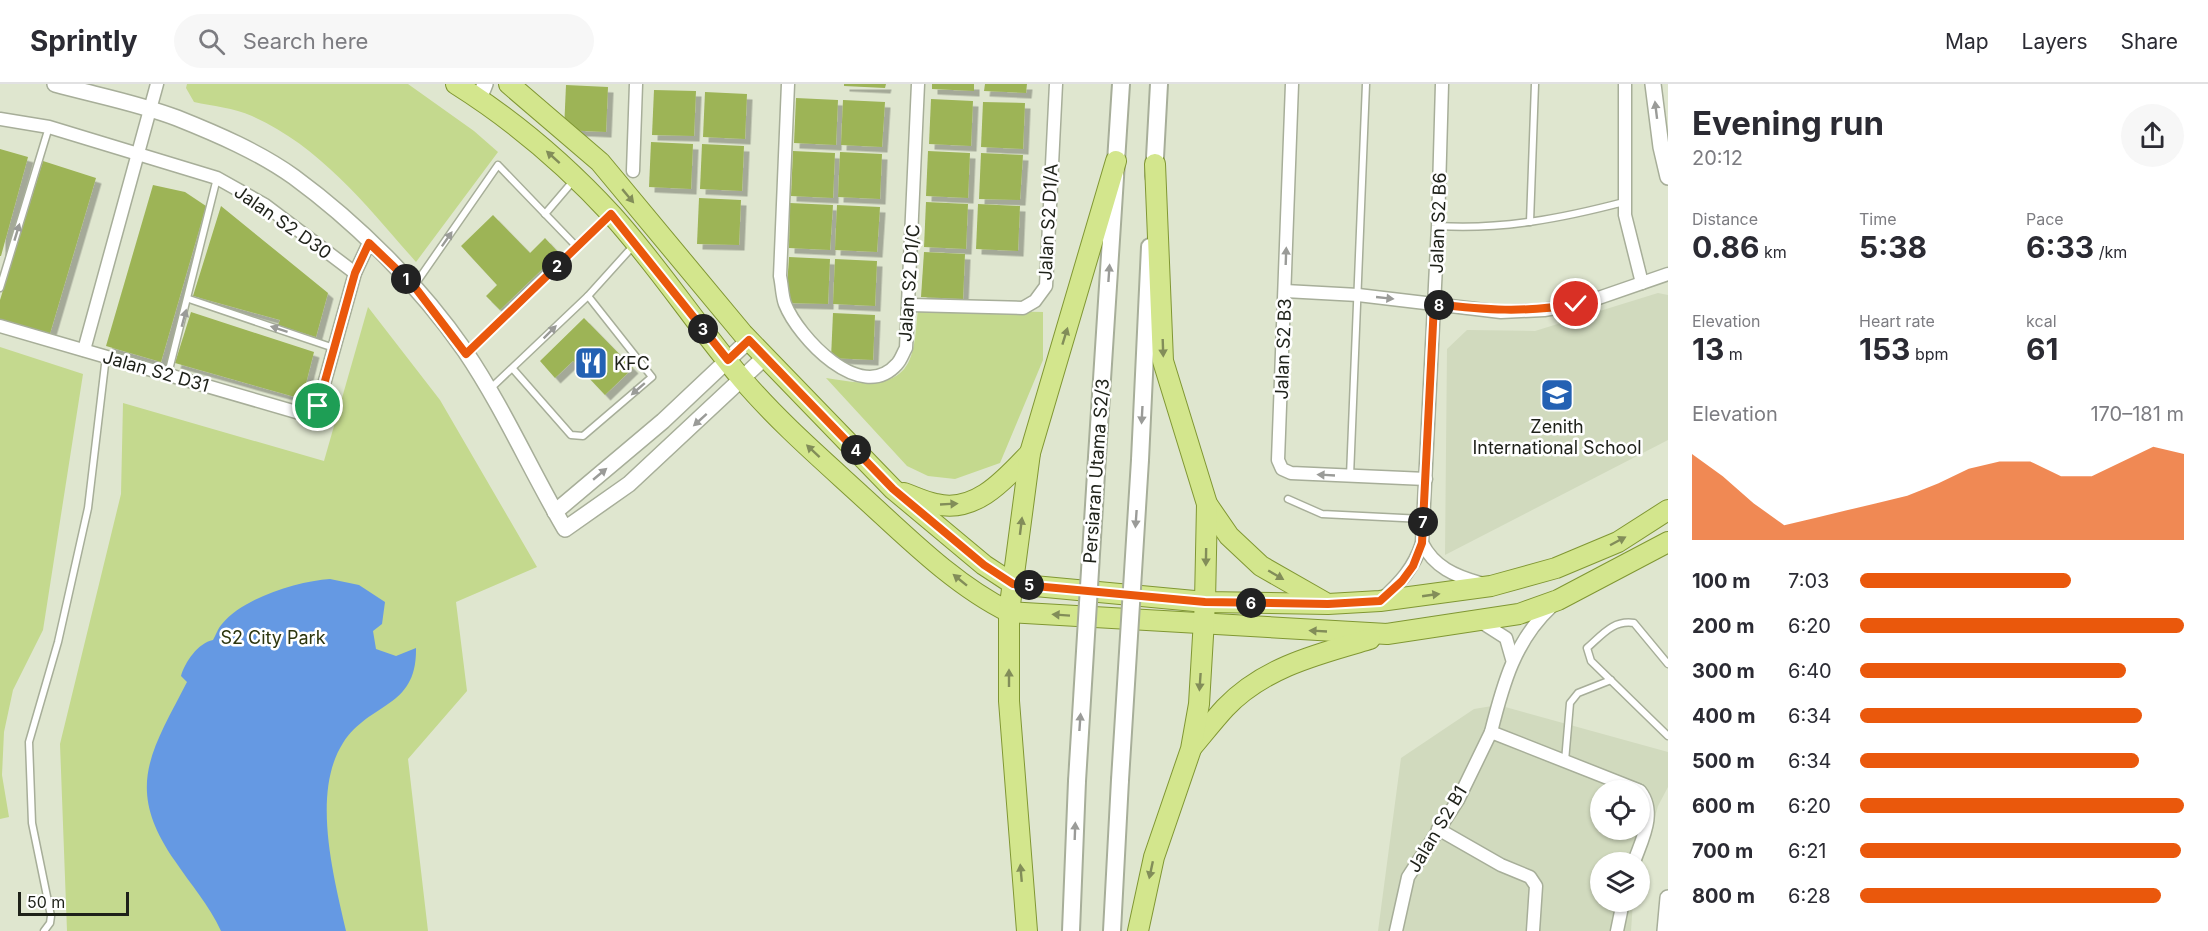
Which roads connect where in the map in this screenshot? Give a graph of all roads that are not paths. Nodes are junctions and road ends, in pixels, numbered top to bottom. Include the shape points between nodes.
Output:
1 (55, 84) edge
2 (157, 84) edge
3 (456, 84) edge
4 (509, 84) edge
5 (636, 84) edge
6 (788, 84) edge
7 (918, 84) edge
8 (1056, 84) edge
9 (1121, 84) edge
10 (1159, 84) edge
11 (1292, 84) edge
12 (1366, 84) edge
13 (1442, 84) edge
14 (1535, 84) edge
15 (1625, 84) edge
16 (1653, 84) edge
17 (482, 91) edge
18 (150, 109) junction
19 (0, 119) edge
20 (49, 127) junction
21 (140, 154) junction
22 (1116, 161) junction
23 (1155, 164) junction
24 (633, 171) dead end
25 (1668, 177) edge
26 (217, 178) junction
27 (576, 178) junction
28 (1624, 202) junction
29 (545, 214) junction
30 (611, 214) junction
31 (1530, 222) junction
32 (1438, 226) junction
33 (369, 243) junction
34 (635, 244) junction
35 (577, 247) junction
36 (355, 273) junction
37 (1668, 274) edge
38 (1642, 283) junction
39 (414, 286) junction
40 (0, 288) edge
41 (1285, 291) junction
42 (1358, 295) junction
43 (588, 296) junction
44 (189, 299) junction
45 (910, 304) junction
46 (1434, 304) junction
47 (0, 326) edge
48 (749, 340) junction
49 (334, 348) junction
50 (84, 350) junction
51 (466, 354) junction
52 (106, 356) junction
53 (765, 357) junction
54 (728, 360) junction
55 (513, 369) junction
56 (168, 374) junction
57 (743, 380) junction
58 (488, 391) junction
59 (1030, 453) junction
60 (1350, 476) junction
61 (1426, 479) junction
62 (893, 489) junction
63 (1288, 499) dead end
64 (1207, 504) junction
65 (1668, 510) edge
66 (555, 512) junction
67 (1424, 519) junction
68 (1668, 542) edge
69 (1422, 543) junction
70 (1013, 584) junction
71 (1491, 586) junction
72 (1558, 600) junction
73 (1380, 601) junction
74 (1205, 602) junction
75 (1328, 604) junction
76 (1009, 612) junction
77 (1481, 622) junction
78 (1204, 624) junction
79 (1387, 634) junction
80 (1512, 659) junction
81 (1668, 664) edge
82 (1611, 680) junction
83 (1491, 732) junction
84 (1668, 736) edge
85 (1191, 748) junction
86 (1565, 761) junction
87 (1612, 780) edge
88 (1438, 829) junction
89 (1668, 898) edge
90 (1621, 912) edge
91 (44, 931) edge
92 (1027, 931) edge
93 (1071, 931) edge
94 (1112, 931) edge
95 (1138, 931) edge
96 (1396, 931) edge
97 (1533, 931) edge
98 (1617, 931) edge
99 (1665, 931) edge

1 - 18 street
2 - 18 street
3 - 17 main road
4 -> 48 main road via 600,162
5 - 24 street
6 - 45 street, Jalan S2 D1/C via 780,276 784,303 801,333 833,365 855,374 879,376 896,365 906,348
7 - 45 street, Jalan S2 D1/C
8 - 45 street, Jalan S2 D1/A via 1046,286 1023,309
9 - 22 main road, Persiaran Utama S2/3
10 - 23 main road
41 -> 11 street, Jalan S2 B3
12 - 42 lane
13 - 32 street, Jalan S2 B6
14 - 31 lane
15 - 28 street
25 -> 16 street
27 -> 17 main road
18 - 21 street
18 - 33 street via 221,137 294,177
19 - 20 street, Jalan S2 D30
20 - 21 street, Jalan S2 D30
40 -> 20 lane
21 - 26 street, Jalan S2 D30
21 - 50 street
59 -> 22 main road
93 -> 22 main road, Persiaran Utama S2/3, bridge
23 -> 64 main road via 1163,362
23 -> 94 main road, bridge
26 - 36 street, Jalan S2 D30 via 265,205
26 - 44 lane
27 - 29 lane
27 - 30 main road
28 - 31 lane
28 - 38 street
29 - 35 lane
39 -> 29 lane via 498,165
30 - 34 main road
30 - 35 lane
31 - 32 lane
32 - 46 street, Jalan S2 B6
33 - 36 street
33 - 39 street
34 - 43 lane
34 - 54 main road
35 - 51 lane
36 - 49 street
37 - 38 street
38 - 46 street via 1584,303 1544,310 1501,312
39 - 51 street
41 - 42 street
60 -> 41 street, Jalan S2 B3 via 1291,473 1282,469 1278,460
42 -> 46 street
42 - 60 lane
55 -> 43 lane
43 -> 55 lane via 652,377 583,436 571,435
49 -> 44 lane
56 -> 44 lane
46 - 61 street, Jalan S2 B6
47 - 50 street, Jalan S2 D31
48 - 53 main road
48 - 54 street
49 - 56 street, Jalan S2 D31 via 318,406 303,414
50 - 52 street, Jalan S2 D31
51 - 58 street
52 - 56 street, Jalan S2 D31
52 - 91 lane via 88,508 29,742 32,823 51,916
53 - 57 street
53 - 62 main road
54 - 57 main road
66 -> 54 street
55 - 58 lane
57 -> 66 street via 629,484 565,529
76 -> 57 main road via 964,583 892,524 791,431
58 - 66 street
62 -> 59 main road via 938,505 964,504 993,491
70 -> 59 main road
60 - 61 street, Jalan S2 B3
61 - 67 street, Jalan S2 B6
62 - 70 main road via 984,565
63 - 67 lane via 1322,514
64 -> 74 main road
64 -> 75 main road via 1228,536 1261,566
71 -> 65 main road via 1556,568 1618,542
67 - 69 street, Jalan S2 B6
68 - 72 main road
69 - 71 street via 1447,571
69 - 73 street, Jalan S2 B6 via 1413,566
70 - 74 main road
70 - 76 main road
73 -> 71 main road
72 - 77 main road
72 - 80 street, Jalan S2 B1 via 1528,630
73 - 75 main road
74 - 75 main road
74 - 78 main road
78 -> 76 main road
92 -> 76 main road via 1009,701
77 - 79 main road
77 - 80 street via 1506,638
79 -> 78 main road
78 -> 85 main road
79 - 85 main road via 1306,657 1264,677 1226,707
80 - 83 street, Jalan S2 B1
81 - 82 lane via 1634,623 1614,624 1587,648 1591,661
82 - 84 lane
82 - 86 lane via 1578,693 1570,703
83 - 86 street
83 - 88 street, Jalan S2 B1 via 1458,800
85 -> 95 main road via 1154,857
86 - 87 street
88 - 96 street, Jalan S2 B1 via 1408,877
88 - 97 street via 1530,877 1536,886
89 - 99 street
90 - 98 street

